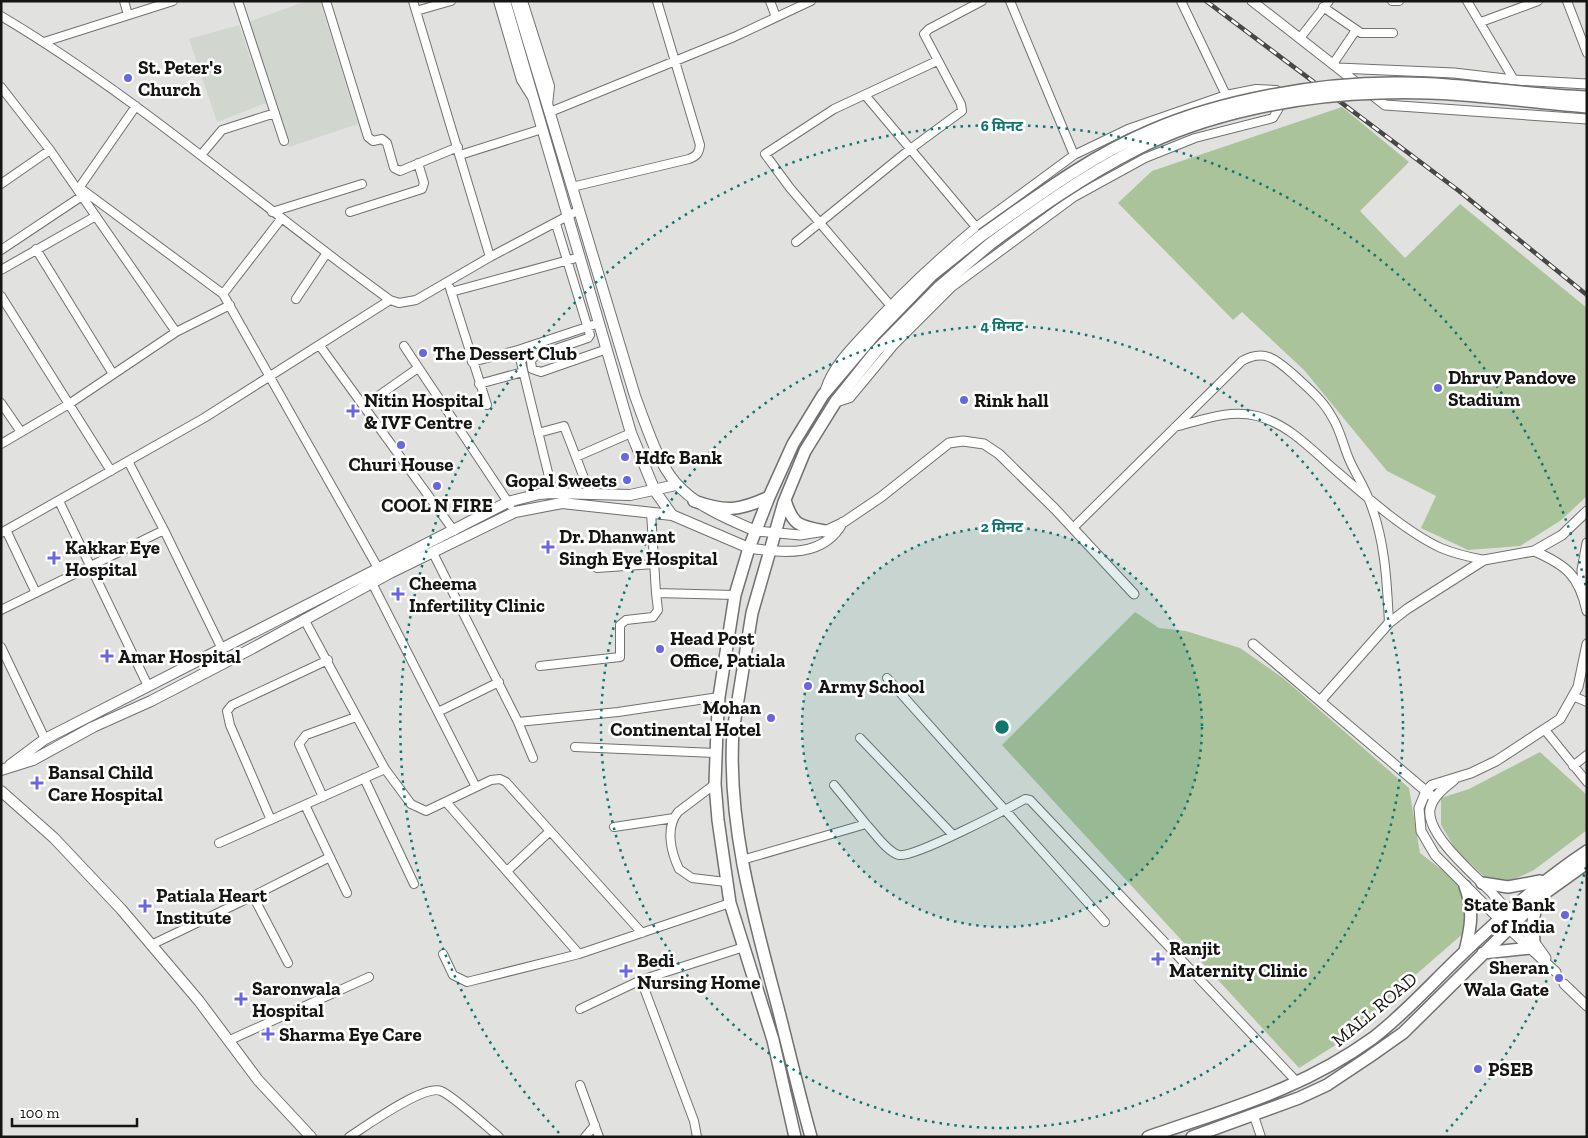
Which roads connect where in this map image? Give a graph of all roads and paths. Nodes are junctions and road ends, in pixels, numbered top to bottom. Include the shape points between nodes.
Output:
1 (124, 1) edge
2 (173, 1) edge
3 (238, 1) edge
4 (326, 1) edge
5 (413, 1) edge
6 (451, 1) edge
7 (498, 1) edge
8 (505, 1) edge
9 (516, 1) edge
10 (523, 1) edge
11 (656, 1) edge
12 (770, 1) edge
13 (810, 1) edge
14 (1010, 1) edge
15 (1180, 1) edge
16 (1252, 1) edge
17 (1392, 1) edge
18 (1399, 1) edge
19 (1467, 1) edge
20 (1538, 1) edge
21 (1566, 1) edge
22 (979, 2) edge
23 (1326, 4) edge
24 (416, 11) junction
25 (128, 15) junction
26 (1, 16) edge
27 (776, 17) junction
28 (1481, 22) junction
29 (1356, 30) junction
30 (1393, 33) dead end
31 (1300, 38) junction
32 (44, 42) junction
33 (1587, 53) edge
34 (673, 61) junction
35 (937, 61) junction
36 (1335, 66) junction
37 (1514, 80) junction
38 (1587, 84) edge
39 (1, 87) edge
40 (1226, 94) junction
41 (866, 95) junction
42 (1587, 97) edge
43 (534, 100) junction
44 (136, 106) junction
45 (1587, 107) edge
46 (549, 109) junction
47 (1183, 109) junction
48 (275, 112) junction
49 (1587, 119) edge
50 (542, 130) junction
51 (1195, 138) junction
52 (284, 141) dead end
53 (50, 150) junction
54 (909, 150) junction
55 (459, 151) junction
56 (200, 155) junction
57 (1074, 155) junction
58 (418, 163) junction
59 (1, 184) edge
60 (362, 184) dead end
61 (76, 186) junction
62 (572, 187) junction
63 (82, 196) junction
64 (579, 210) junction
65 (272, 212) junction
66 (350, 212) dead end
67 (96, 216) junction
68 (568, 217) junction
69 (281, 219) junction
70 (820, 222) junction
71 (556, 224) junction
72 (983, 235) junction
73 (796, 242) dead end
74 (36, 249) junction
75 (1, 250) edge
76 (326, 254) junction
77 (490, 257) junction
78 (580, 257) junction
79 (567, 260) junction
80 (1, 270) edge
81 (448, 281) junction
82 (451, 292) junction
83 (223, 294) junction
84 (1, 296) edge
85 (296, 299) dead end
86 (390, 300) junction
87 (230, 305) junction
88 (890, 305) junction
89 (599, 324) junction
90 (589, 327) junction
91 (176, 332) junction
92 (320, 346) junction
93 (404, 346) dead end
94 (607, 349) junction
95 (518, 350) junction
96 (472, 362) junction
97 (418, 368) junction
98 (523, 372) junction
99 (113, 374) junction
100 (270, 377) junction
101 (479, 384) junction
102 (823, 395) junction
103 (1, 402) edge
104 (69, 404) junction
105 (834, 404) junction
106 (487, 405) dead end
107 (364, 406) junction
108 (1173, 427) junction
109 (21, 432) junction
110 (631, 432) junction
111 (538, 433) junction
112 (1, 444) edge
113 (576, 457) junction
114 (128, 461) junction
115 (111, 470) junction
116 (676, 485) junction
117 (655, 491) junction
118 (553, 493) junction
119 (590, 494) junction
120 (769, 497) junction
121 (59, 500) junction
122 (785, 500) junction
123 (1369, 500) junction
124 (694, 501) junction
125 (508, 502) junction
126 (1587, 511) edge
127 (515, 512) junction
128 (651, 512) junction
129 (672, 515) junction
130 (844, 522) junction
131 (1073, 528) junction
132 (164, 530) junction
133 (756, 530) junction
134 (454, 531) junction
135 (825, 531) junction
136 (4, 532) edge
137 (776, 534) junction
138 (1587, 543) edge
139 (749, 548) junction
140 (770, 551) junction
141 (1534, 551) junction
142 (433, 553) junction
143 (1484, 560) junction
144 (654, 564) junction
145 (90, 566) junction
146 (378, 568) junction
147 (598, 568) dead end
148 (372, 583) junction
149 (346, 591) junction
150 (1582, 592) junction
151 (36, 593) junction
152 (656, 593) junction
153 (1134, 594) dead end
154 (735, 595) junction
155 (1, 610) edge
156 (1587, 611) edge
157 (304, 619) junction
158 (1389, 623) junction
159 (1253, 644) dead end
160 (1587, 644) edge
161 (1, 647) edge
162 (222, 649) junction
163 (328, 660) junction
164 (540, 666) dead end
165 (887, 678) dead end
166 (499, 682) junction
167 (148, 686) junction
168 (719, 697) junction
169 (1574, 697) junction
170 (1321, 700) junction
171 (1587, 702) edge
172 (438, 712) junction
173 (356, 717) junction
174 (518, 722) junction
175 (1545, 730) junction
176 (860, 738) dead end
177 (45, 739) junction
178 (575, 747) dead end
179 (715, 753) junction
180 (1587, 755) edge
181 (533, 758) dead end
182 (1573, 766) junction
183 (3, 769) edge
184 (385, 769) junction
185 (364, 778) junction
186 (1454, 780) junction
187 (1587, 782) edge
188 (715, 784) junction
189 (834, 786) dead end
190 (476, 787) junction
191 (1, 791) edge
192 (1426, 791) junction
193 (323, 797) junction
194 (1434, 798) junction
195 (446, 802) junction
196 (305, 805) junction
197 (1006, 810) junction
198 (674, 818) junction
199 (271, 820) junction
200 (866, 824) junction
201 (614, 827) dead end
202 (549, 832) junction
203 (953, 835) junction
204 (219, 843) dead end
205 (1587, 851) edge
206 (330, 857) junction
207 (742, 860) junction
208 (1587, 863) edge
209 (507, 871) junction
210 (1548, 878) junction
211 (726, 882) junction
212 (414, 884) dead end
213 (1482, 884) junction
214 (1465, 886) junction
215 (346, 893) dead end
216 (253, 896) junction
217 (1537, 901) junction
218 (730, 902) junction
219 (1503, 916) junction
220 (1105, 922) dead end
221 (1512, 925) junction
222 (642, 933) junction
223 (151, 945) junction
224 (1532, 946) junction
225 (744, 947) junction
226 (1464, 953) junction
227 (1483, 953) junction
228 (443, 954) dead end
229 (579, 954) junction
230 (288, 963) dead end
231 (1556, 972) tunnel mouth
232 (369, 977) dead end
233 (641, 980) junction
234 (1564, 984) tunnel mouth
235 (1587, 1006) edge
236 (580, 1009) dead end
237 (230, 1040) junction
238 (1298, 1083) junction
239 (580, 1085) dead end
240 (1254, 1116) junction
241 (595, 1125) junction
242 (311, 1137) edge
243 (349, 1137) edge
244 (498, 1137) edge
245 (585, 1137) edge
246 (599, 1137) edge
247 (696, 1137) edge
248 (795, 1137) edge
249 (811, 1137) edge
250 (1148, 1137) edge
251 (1192, 1137) edge
252 (1261, 1137) edge

1 - 25 street
2 - 25 street
3 - 48 street
4 - 58 street via 368,137 387,143 397,170
5 - 24 street
6 - 24 street
7 - 43 street via 521,80
8 - 43 main road
9 - 46 main road
10 - 46 street via 550,86
11 - 34 street
12 - 27 street
13 - 27 street
14 - 57 street
15 - 40 street
16 - 31 street
17 - 18 street
19 - 28 street
20 - 28 street
21 - 33 street
22 - 35 street via 926,31 925,38
23 - 29 street
23 - 31 street
24 - 55 street
25 - 32 street
26 - 32 street
27 - 34 street
28 - 37 street
29 - 30 street via 1371,34
29 - 36 street
31 - 36 street
32 - 44 street
34 - 46 street
34 - 62 street via 700,145 696,157
35 - 41 street
35 - 54 street via 962,111
36 - 37 street
36 - 49 street via 1379,102 1393,107 1574,115
37 - 38 street via 1576,87
39 - 53 street
40 - 47 street
40 - 51 street via 1256,89 1276,90 1279,108 1273,118
41 - 54 street
41 - 70 street via 830,112 765,154
42 - 72 main road, bridge via 1379,83 1265,96 1225,105 1150,131 1111,150 1054,184
43 - 50 main road
44 - 56 street
44 - 61 street
45 - 72 main road, bridge via 1380,92 1315,99 1237,113 1181,130 1135,150 1048,202
46 - 62 main road
47 - 51 street via 1192,110 1202,117 1202,128
47 - 57 street via 1128,128
48 - 52 street
48 - 56 street via 222,130
50 - 55 street
50 - 68 main road
51 - 105 street via 1145,158 1074,197 952,287 894,344 850,398
53 - 59 street
53 - 61 street
54 - 70 street
54 - 72 street
55 - 58 street
55 - 77 street
56 - 65 street
57 - 72 street
58 - 66 street via 424,183 422,189
60 - 65 street
61 - 63 street
61 - 83 street
62 - 64 main road
63 - 67 street
63 - 75 street
64 - 68 street
64 - 116 main road via 638,404 656,455
65 - 69 street
67 - 74 street
67 - 91 street
68 - 71 street
68 - 78 main road
69 - 76 street
69 - 83 street
70 - 73 street
70 - 88 street
71 - 77 street
71 - 79 street
72 - 88 street
72 - 102 main road via 932,275 874,335
72 - 105 main road via 876,351
74 - 80 street
74 - 99 street
76 - 85 street
76 - 86 street
77 - 81 street
78 - 79 street
78 - 89 main road
79 - 82 street
79 - 90 street
81 - 82 street
81 - 86 street via 416,300 399,303
82 - 96 street
83 - 87 street
84 - 104 street
86 - 92 street
87 - 91 street
87 - 100 street
88 - 102 street via 841,360
89 - 90 street
89 - 94 main road
90 - 94 street via 588,338 535,356 531,361 532,369 541,372
90 - 95 street
91 - 99 street
92 - 100 street
92 - 107 street
93 - 97 street
94 - 110 main road
95 - 96 street
95 - 98 street
96 - 101 street
97 - 107 street
97 - 125 street
98 - 101 street
98 - 111 street
99 - 104 street
100 - 114 street
100 - 146 street
101 - 106 street
102 - 120 main road via 793,444
103 - 109 street
104 - 109 street
104 - 115 street
105 - 122 main road via 805,451
107 - 134 street
108 - 123 street via 1221,414 1274,421 1292,432
108 - 123 street via 1242,361 1259,354 1267,355 1275,358 1326,407
108 - 131 street
109 - 112 street
110 - 113 street
110 - 117 main road
111 - 113 street via 564,426
111 - 118 street
113 - 119 street
114 - 115 street
114 - 132 street
115 - 121 street
116 - 117 main road
116 - 124 main road
117 - 119 main road via 630,495
117 - 129 main road
118 - 119 main road
118 - 125 main road
120 - 124 main road via 734,510
120 - 133 main road
121 - 136 street
121 - 145 street
122 - 135 main road via 797,524
122 - 137 main road
123 - 143 street via 1439,547
123 - 158 street via 1384,557
124 - 133 main road via 718,515
125 - 127 street
125 - 134 main road
126 - 141 street via 1562,535
127 - 128 main road via 562,503
127 - 142 main road
128 - 129 main road
128 - 144 street
129 - 139 main road
130 - 131 street via 881,497 934,453 949,443 964,441 984,444 999,454
130 - 135 street
130 - 140 street via 828,542 815,548
131 - 153 street
132 - 145 street
132 - 162 street
133 - 137 street
133 - 139 main road
134 - 146 main road
135 - 137 street
136 - 151 street
137 - 140 main road
138 - 150 street
139 - 140 street
139 - 154 main road
140 - 207 main road via 752,613 733,731 734,794
141 - 143 street
141 - 150 street via 1565,567
142 - 148 main road
142 - 166 street
143 - 158 street
144 - 147 street
144 - 152 street
145 - 151 street
145 - 167 street
146 - 149 main road
148 - 149 main road
148 - 172 street
149 - 157 main road
149 - 162 main road
150 - 156 street
151 - 155 street
152 - 154 street
152 - 164 street via 658,610 653,617 626,620 620,625 620,657
154 - 168 main road
157 - 163 street
157 - 183 main road via 33,760
158 - 170 street
159 - 170 street
160 - 169 street via 1583,671
161 - 177 street
162 - 167 main road
163 - 173 street
163 - 199 street via 232,705 228,710 230,725
165 - 197 street
166 - 172 street
166 - 174 street
167 - 177 main road
168 - 174 street
168 - 179 main road
169 - 171 street
169 - 175 street via 1560,719
170 - 192 street
172 - 190 street
173 - 184 street
173 - 193 street via 306,735 299,744
174 - 181 street
175 - 182 street
175 - 186 street via 1496,761
176 - 203 street
177 - 183 main road
178 - 179 street
179 - 188 main road
180 - 182 street
182 - 187 street
184 - 185 street
184 - 195 street via 418,809 426,811
185 - 193 street
185 - 212 street
186 - 192 street via 1438,782
186 - 194 street
188 - 198 street
188 - 211 main road
189 - 200 street
190 - 195 street
190 - 202 street via 495,779 506,782
191 - 223 main road via 54,838
192 - 194 street
192 - 214 street via 1419,808 1421,831 1435,855
193 - 196 street
194 - 213 street via 1430,809 1434,827 1451,852
195 - 209 street
196 - 199 street
196 - 206 street
197 - 203 street
197 - 220 street
197 - 238 street via 1025,799 1035,804
198 - 201 street
198 - 211 street via 670,832 679,869 692,878
199 - 204 street
200 - 203 street via 893,852 902,856
200 - 207 street
202 - 209 street
202 - 222 street
205 - 210 main road, MALL ROAD
206 - 215 street
206 - 216 street
207 - 249 main road
208 - 217 main road, MALL ROAD
209 - 229 street
210 - 213 main road via 1521,886
210 - 219 main road, MALL ROAD
211 - 218 main road
213 - 219 street
214 - 219 street
214 - 226 main road via 1472,914
216 - 223 street
216 - 230 street
217 - 221 main road, MALL ROAD
217 - 224 main road via 1532,922
218 - 222 street
218 - 225 main road
219 - 221 street
219 - 226 main road, MALL ROAD
221 - 224 street
221 - 227 main road, MALL ROAD
222 - 229 street
223 - 237 main road
224 - 227 main road
224 - 231 street
225 - 233 street
225 - 248 main road via 773,1040
226 - 238 main road, MALL ROAD via 1374,1036 1340,1060
227 - 240 main road, MALL ROAD via 1404,1032 1378,1051 1327,1085
228 - 229 street via 453,976 467,982
232 - 237 street
233 - 236 street
233 - 247 street via 694,1121
234 - 235 street
237 - 242 main road via 258,1080
238 - 250 main road, MALL ROAD
239 - 241 street
240 - 251 main road, MALL ROAD
240 - 252 street
241 - 245 street
241 - 246 street
243 - 244 street via 432,1089 444,1092

